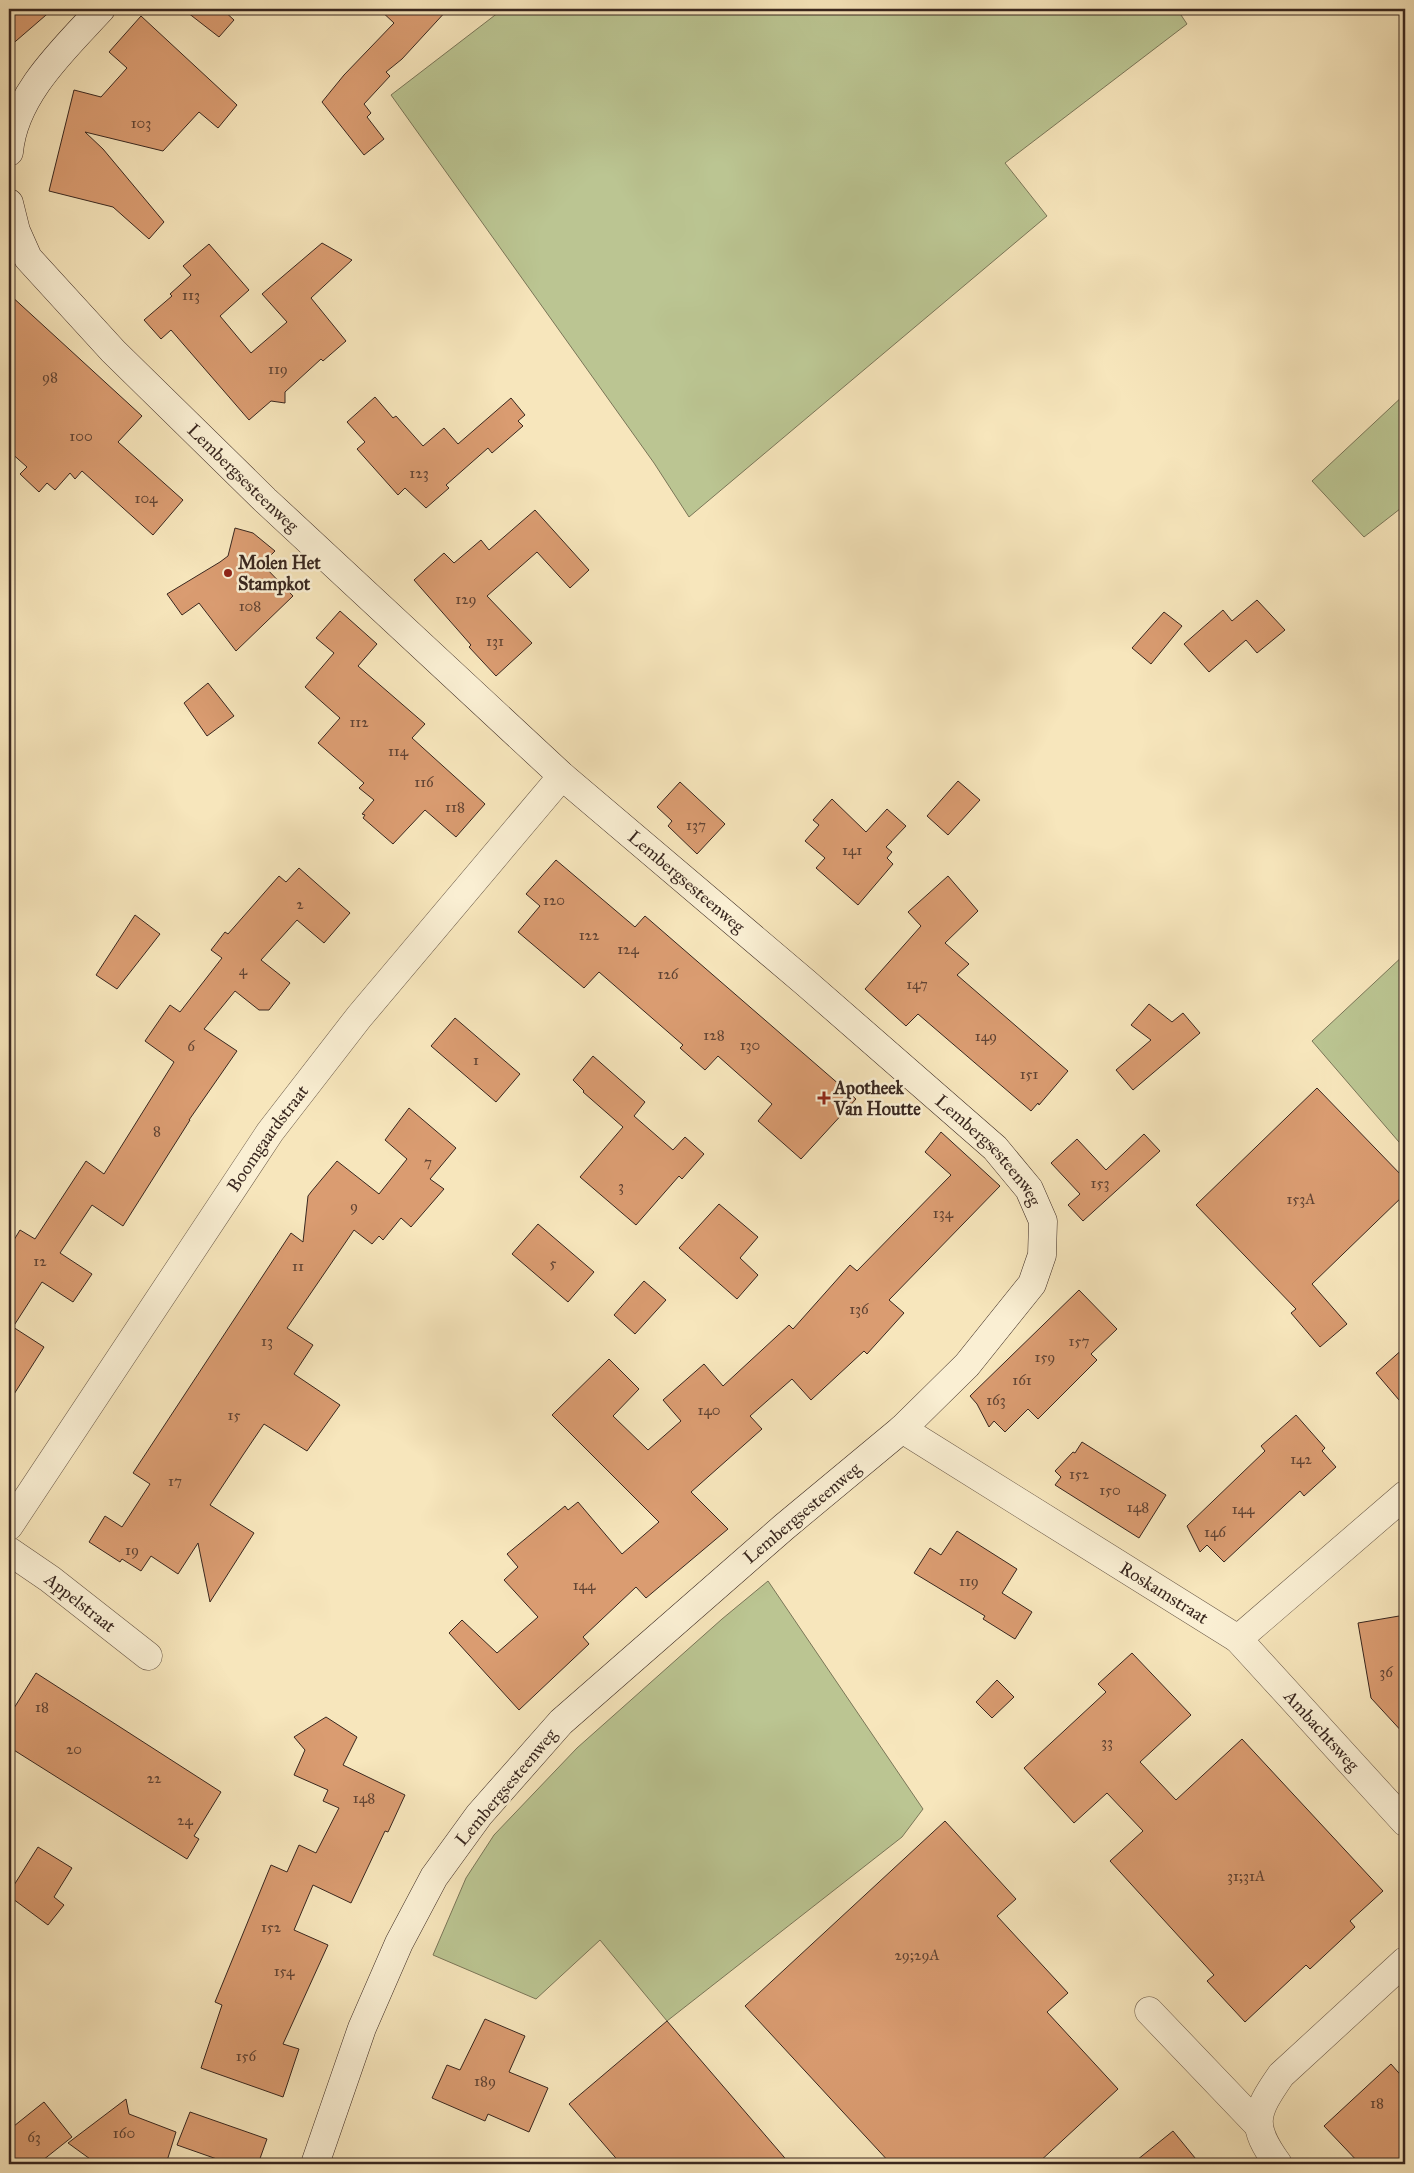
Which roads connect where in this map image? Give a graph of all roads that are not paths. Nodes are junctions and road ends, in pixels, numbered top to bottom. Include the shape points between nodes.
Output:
1 (101, 9) edge
2 (9, 146) edge
3 (9, 203) edge
4 (562, 776) junction
5 (902, 1429) junction
6 (1405, 1495) edge
7 (9, 1526) edge
8 (9, 1551) edge
9 (1238, 1639) junction
10 (148, 1656) dead end
11 (1405, 1822) edge
12 (1405, 1961) edge
13 (1149, 2011) dead end
14 (1258, 2125) junction
15 (315, 2164) edge
16 (1278, 2164) edge

1 - 2 street via 45,70 16,121
3 - 4 street, Lembergsesteenweg via 16,231 28,258 114,351 264,500
4 - 5 street, Lembergsesteenweg via 995,1148 1030,1189 1043,1221 1042,1255 1032,1284 967,1365
4 - 7 street, Boomgaardstraat via 359,1017 270,1132
5 - 9 street, Roskamstraat
5 - 15 street, Lembergsesteenweg via 784,1527 561,1722 479,1815 434,1877 399,1943 362,2028
6 - 9 street
8 - 10 street, Appelstraat
9 - 11 street, Ambachtsweg
12 - 14 street via 1281,2076 1265,2098
13 - 14 street
14 - 16 street via 1262,2143

